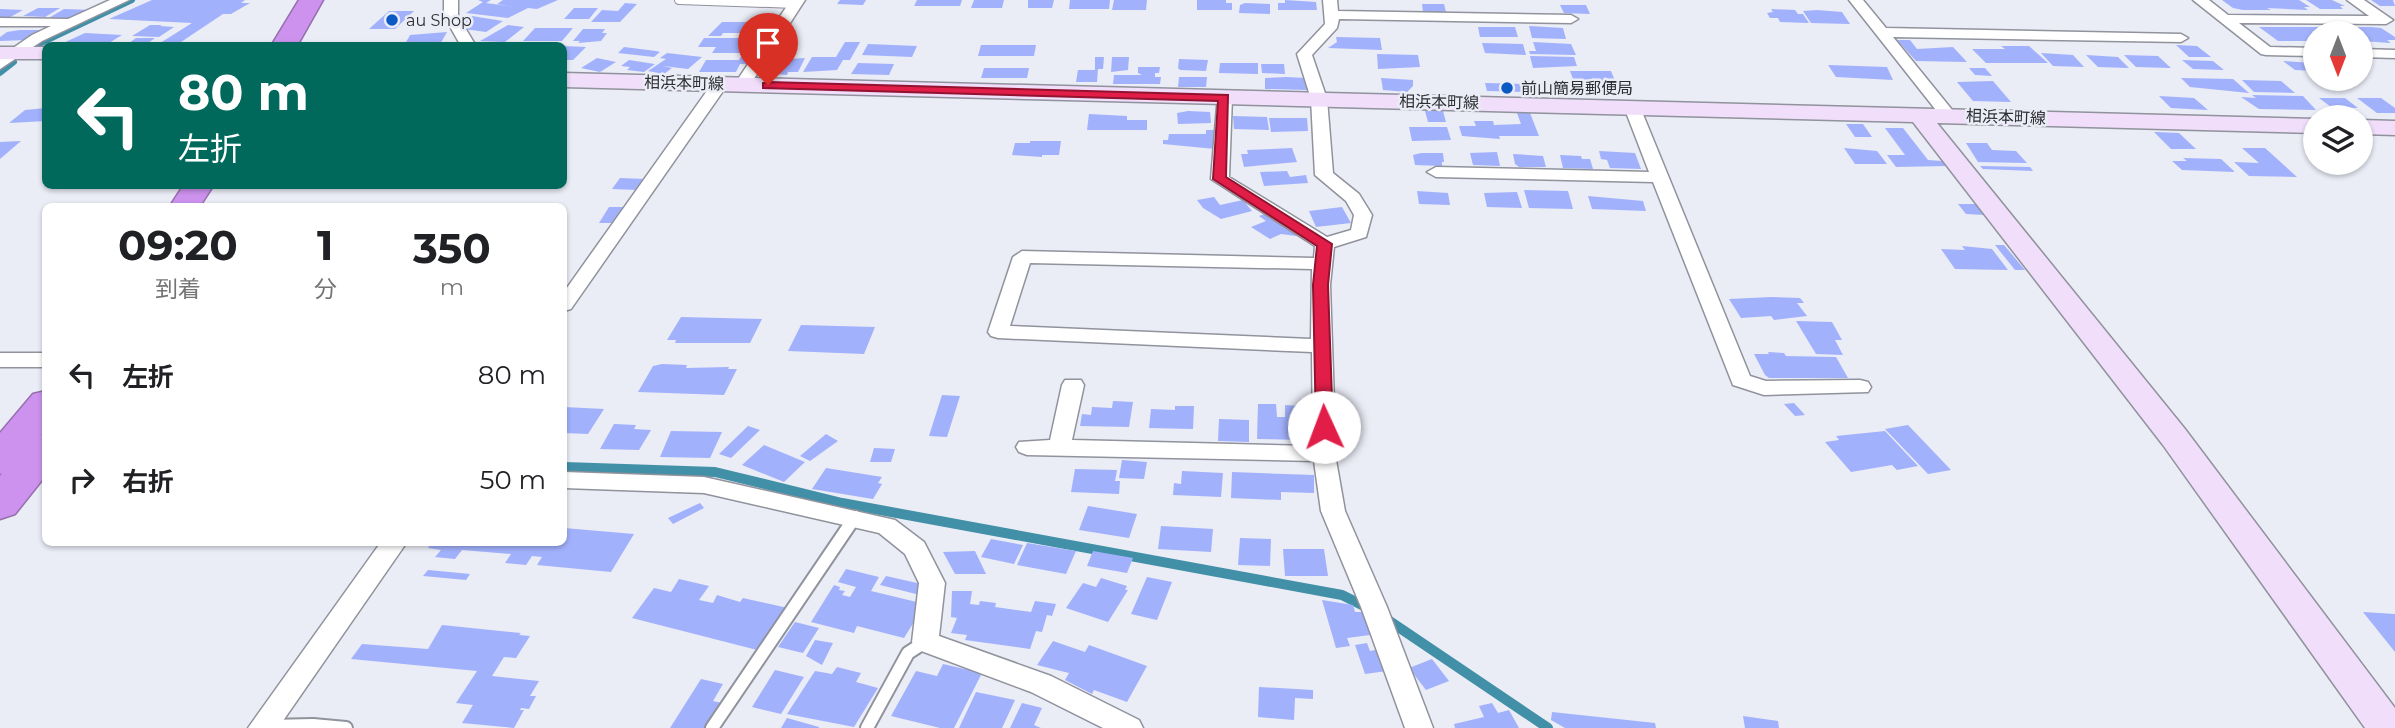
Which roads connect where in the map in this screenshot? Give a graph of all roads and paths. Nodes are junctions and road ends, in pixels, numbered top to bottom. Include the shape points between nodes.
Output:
1 (122, 0) edge
2 (311, 0) edge
3 (335, 0) edge
4 (450, 0) edge
5 (679, 0) edge
6 (1856, 0) edge
7 (2200, 0) edge
8 (2354, 0) edge
9 (797, 2) edge
10 (1330, 8) edge
11 (1572, 19) dead end
12 (2225, 19) junction
13 (0, 22) edge
14 (73, 22) junction
15 (2390, 23) edge
16 (1881, 32) junction
17 (2181, 38) dead end
18 (286, 42) edge
19 (311, 42) edge
20 (467, 42) edge
21 (2303, 52) edge
22 (42, 53) edge
23 (2373, 53) edge
24 (2395, 54) edge
25 (5, 56) edge
26 (567, 80) edge
27 (731, 84) junction
28 (1224, 97) junction
29 (1319, 99) junction
30 (1632, 107) junction
31 (1934, 115) junction
32 (2303, 125) edge
33 (2373, 127) edge
34 (2395, 128) edge
35 (1436, 172) dead end
36 (1660, 177) junction
37 (1324, 254) junction
38 (567, 301) edge
39 (1322, 346) junction
40 (0, 360) edge
41 (42, 360) edge
42 (1073, 385) dead end
43 (1860, 387) dead end
44 (42, 418) edge
45 (1027, 447) dead end
46 (1059, 448) junction
47 (1325, 454) junction
48 (31, 458) edge
49 (567, 480) edge
50 (0, 505) edge
51 (855, 517) junction
52 (392, 546) edge
53 (925, 642) junction
54 (262, 727) edge
55 (346, 728) edge
56 (712, 728) edge
57 (867, 728) edge
58 (1129, 728) edge
59 (1419, 728) edge
60 (2387, 728) edge

1 - 14 street
2 - 18 highway
3 - 19 highway
4 - 20 street via 451,16
5 - 9 lane
6 - 16 street
7 - 12 street
8 - 15 street
9 - 27 street
10 - 11 street
10 - 29 street via 1332,25 1304,54
12 - 15 street
12 - 21 street via 2266,51
13 - 14 street
14 - 25 street
16 - 17 street
16 - 31 street
22 - 25 main road
23 - 24 street
26 - 27 main road, 相浜本町線
27 - 28 main road, 相浜本町線
27 - 38 street
28 - 29 main road, 相浜本町線
28 - 37 street via 1220,179
29 - 30 main road, 相浜本町線
29 - 37 street via 1324,176 1353,198 1363,215 1359,233
30 - 31 main road, 相浜本町線
30 - 36 street
31 - 32 main road, 相浜本町線
31 - 60 main road
33 - 34 main road
35 - 36 street via 1466,179
36 - 43 street via 1741,380 1764,388
37 - 39 street
37 - 39 street via 1022,257 998,332
39 - 47 street
40 - 41 street
42 - 46 street
44 - 48 highway
45 - 46 street
46 - 47 street
47 - 59 street via 1337,526
48 - 50 highway
49 - 51 street via 704,485
51 - 53 street via 886,526 915,548 932,583
51 - 56 lane
52 - 54 street
53 - 57 lane via 908,653
53 - 58 street via 1041,684
54 - 55 lane

